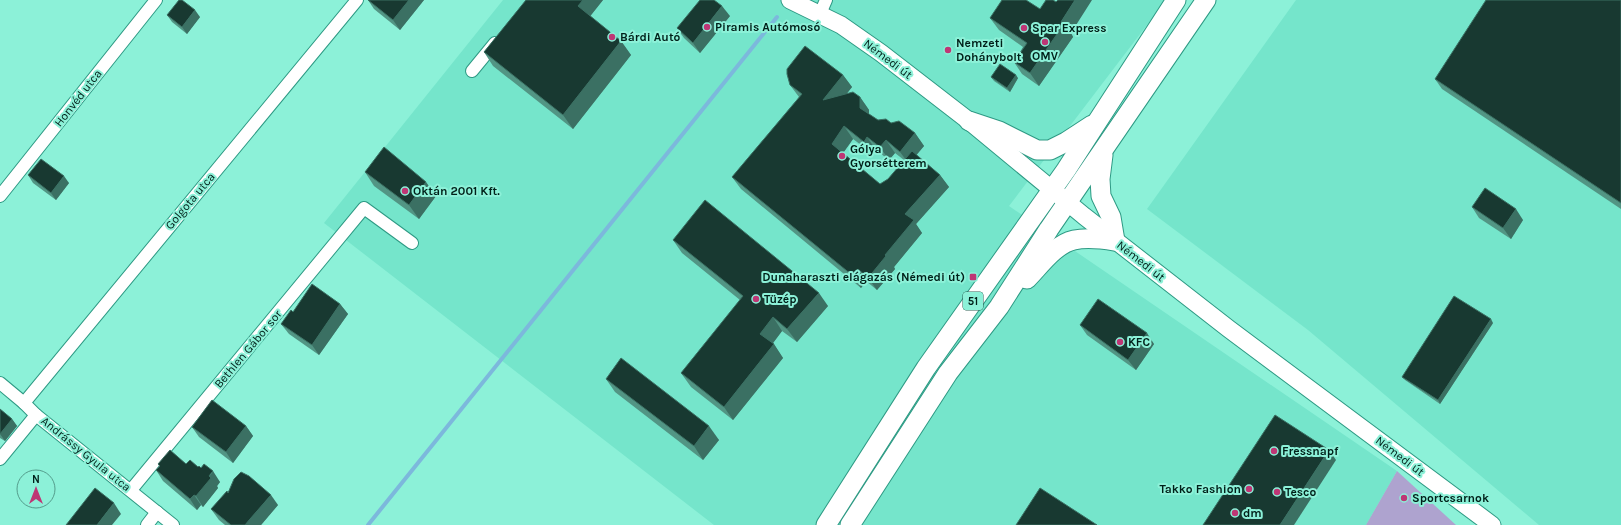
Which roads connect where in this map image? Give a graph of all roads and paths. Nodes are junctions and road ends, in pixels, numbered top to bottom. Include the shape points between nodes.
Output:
1 (156, 0) edge
2 (357, 0) edge
3 (790, 0) edge
4 (1176, 0) edge
5 (1206, 0) edge
6 (823, 7) edge
7 (501, 36) edge
8 (472, 71) dead end
9 (969, 121) junction
10 (1099, 121) junction
11 (1104, 150) junction
12 (1051, 190) junction
13 (0, 196) edge
14 (1067, 203) junction
15 (1115, 240) junction
16 (412, 243) dead end
17 (999, 307) junction
18 (0, 383) edge
19 (24, 403) junction
20 (36, 415) junction
21 (0, 459) edge
22 (131, 490) junction
23 (157, 512) junction
24 (146, 525) edge
25 (173, 525) edge
26 (826, 525) edge
27 (850, 525) edge
28 (1492, 525) edge

1 - 13 street, Honvéd utca
2 - 19 street, Golgota utca
3 - 6 main road, Némedi út
4 - 10 main road, 51
5 - 11 main road, 51
6 - 9 main road, Némedi út via 841,25
7 - 8 street
9 - 10 main road via 999,131 1037,150 1050,150
9 - 12 main road, Némedi út
10 - 12 main road, 51
11 - 14 main road, 51
11 - 15 main road via 1100,180 1101,196 1111,217
12 - 14 main road, Némedi út
12 - 26 main road, 51 via 926,368
14 - 15 main road, Némedi út
14 - 17 main road, 51
15 - 17 main road via 1074,240 1056,249
15 - 28 main road, Némedi út via 1235,334
16 - 22 street, Bethlen Gábor sor via 364,208
17 - 27 main road, 51 via 948,373
18 - 19 street, Andrássy Gyula utca
19 - 20 street, Andrássy Gyula utca
20 - 21 street
20 - 22 street, Andrássy Gyula utca
22 - 23 street, Andrássy Gyula utca
23 - 24 street
23 - 25 street, Andrássy Gyula utca

